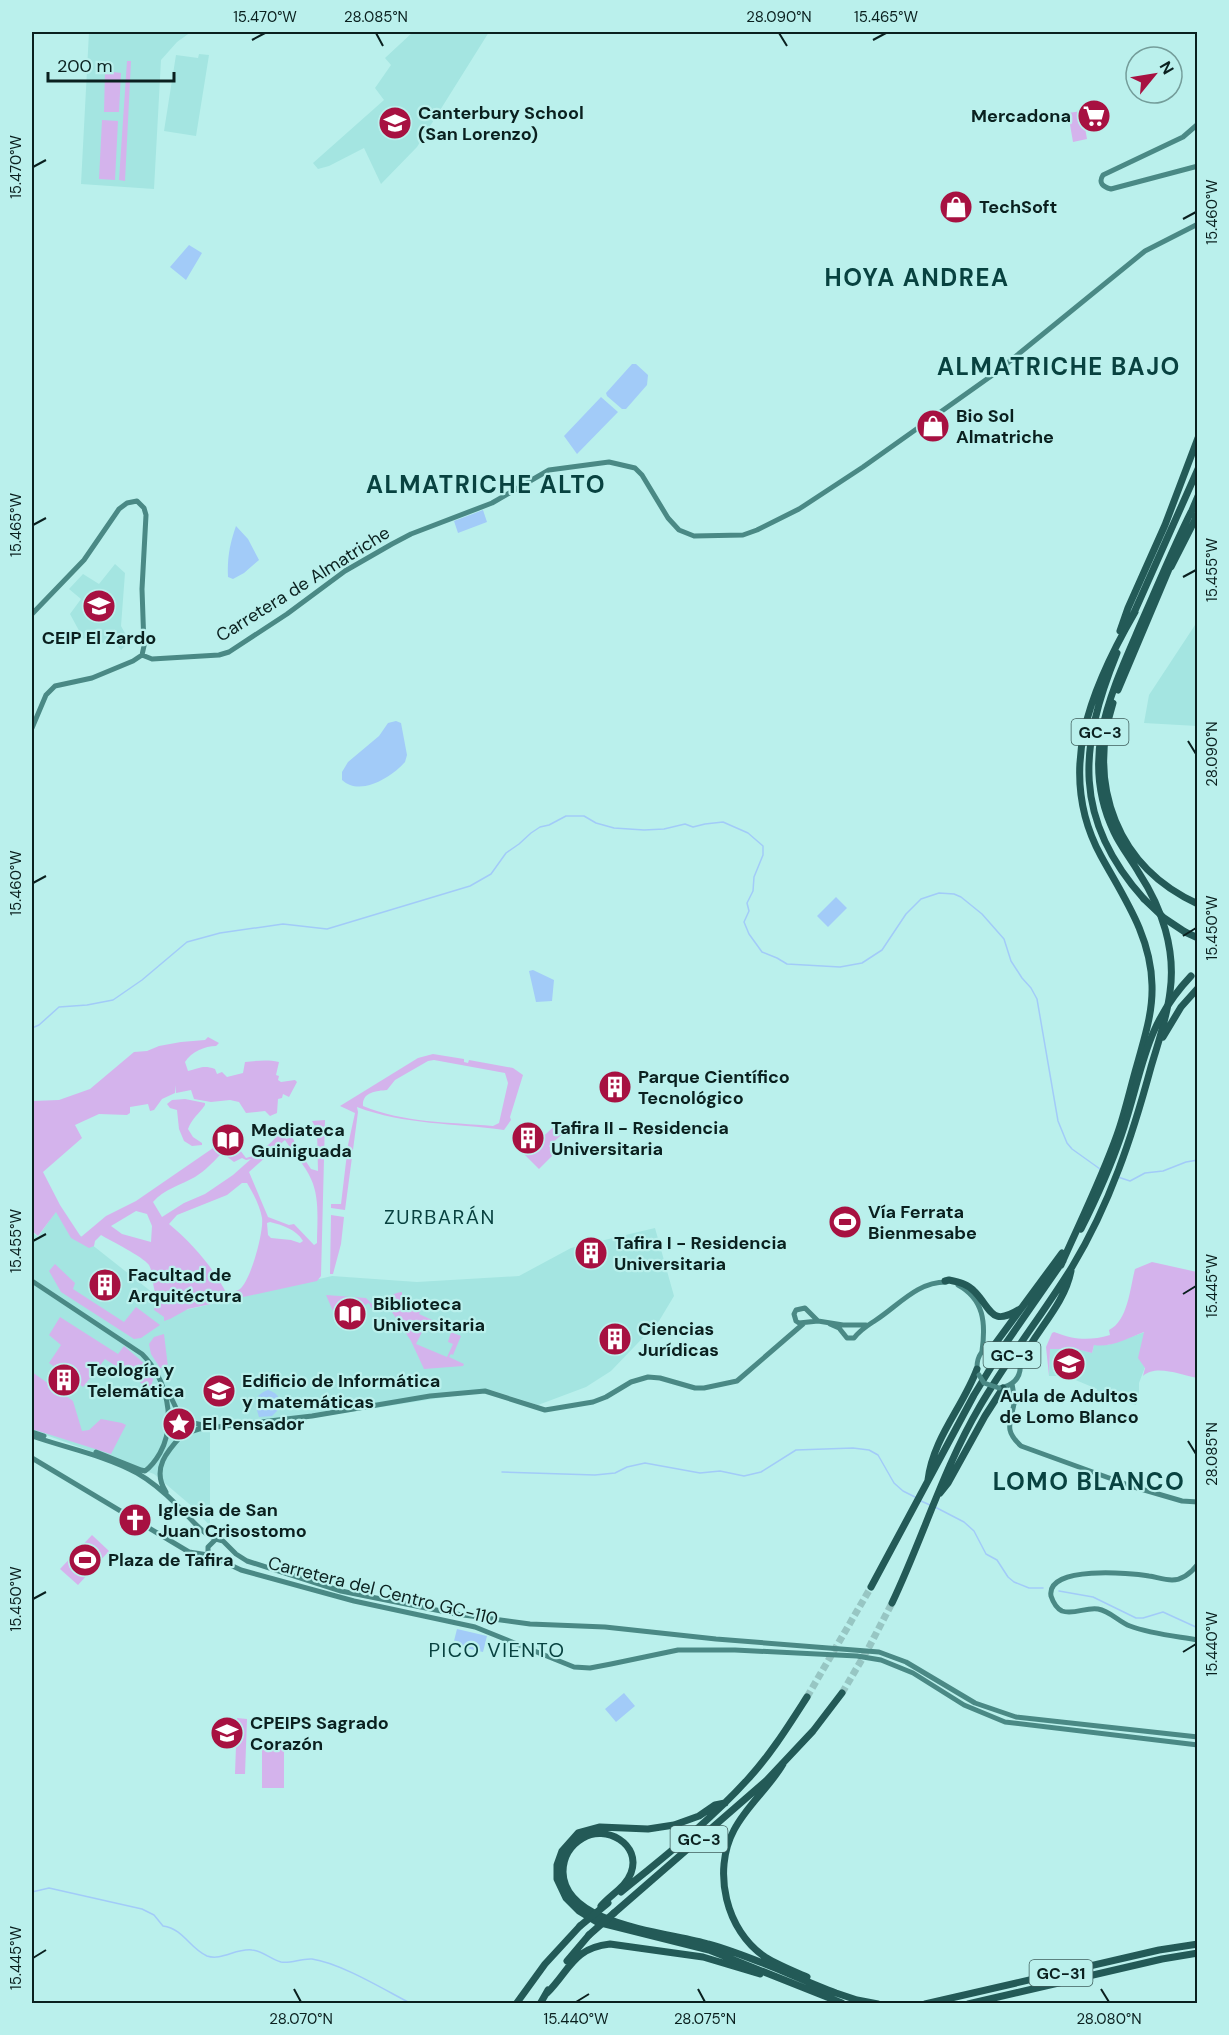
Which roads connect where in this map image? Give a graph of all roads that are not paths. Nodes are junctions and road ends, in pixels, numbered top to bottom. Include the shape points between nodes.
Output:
1 (1197, 124) edge
2 (1197, 166) edge
3 (1197, 224) edge
4 (1197, 438) edge
5 (1197, 469) edge
6 (1197, 496) edge
7 (1194, 513) edge
8 (1135, 612) junction
9 (32, 614) edge
10 (1116, 645) junction
11 (142, 655) junction
12 (32, 728) edge
13 (1197, 904) edge
14 (1197, 938) edge
15 (1197, 971) edge
16 (1197, 988) edge
17 (1158, 1045) junction
18 (1079, 1229) junction
19 (1072, 1266) junction
20 (32, 1281) edge
21 (945, 1281) junction
22 (1022, 1307) junction
23 (796, 1321) junction
24 (818, 1321) junction
25 (803, 1324) junction
26 (830, 1324) junction
27 (866, 1325) junction
28 (794, 1330) junction
29 (984, 1335) junction
30 (996, 1344) junction
31 (982, 1350) junction
32 (1020, 1360) junction
33 (978, 1372) junction
34 (158, 1375) junction
35 (1012, 1384) junction
36 (1001, 1388) junction
37 (1014, 1404) junction
38 (183, 1415) junction
39 (170, 1421) junction
40 (189, 1422) junction
41 (170, 1428) junction
42 (212, 1428) junction
43 (184, 1433) junction
44 (32, 1434) edge
45 (71, 1447) junction
46 (32, 1458) edge
47 (927, 1485) junction
48 (170, 1499) junction
49 (934, 1499) junction
50 (1197, 1502) edge
51 (215, 1540) junction
52 (229, 1548) junction
53 (208, 1555) junction
54 (222, 1561) junction
55 (1197, 1564) edge
56 (871, 1587) tunnel mouth
57 (892, 1603) tunnel mouth
58 (1197, 1640) edge
59 (842, 1693) tunnel mouth
60 (807, 1697) tunnel mouth
61 (1197, 1737) edge
62 (1197, 1745) edge
63 (783, 1764) junction
64 (725, 1803) junction
65 (607, 1901) junction
66 (624, 1926) junction
67 (1197, 1944) edge
68 (1197, 1953) edge
69 (547, 1993) junction
70 (843, 2003) edge
71 (877, 2003) edge
72 (516, 2004) edge
73 (540, 2004) edge
74 (925, 2004) edge
75 (968, 2004) edge

1 - 2 main road via 1183,137 1100,179 1104,188 1111,189
3 - 11 main road, Carretera de Almatriche via 1145,252 994,374 863,467 799,509 757,530 743,535 694,536 679,530 635,468 609,462 549,471 492,503 382,549 335,577 229,652 152,659
4 - 10 highway
5 - 8 highway, GC-3
6 - 7 highway, GC-3
7 - 13 highway via 1116,695 1104,744 1105,788 1120,832 1140,861 1165,885
7 - 17 highway, GC-3, bridge via 1173,548 1112,694 1099,745 1100,790 1106,814 1166,931 1170,993
8 - 10 highway, GC-3
8 - 14 highway, bridge via 1104,685 1090,740 1093,807 1109,850 1129,882 1164,918
9 - 11 main road via 84,560 120,509 137,501 146,515
10 - 18 highway, GC-3, bridge via 1084,726 1080,788 1089,830 1137,920 1149,959 1152,986 1149,1024 1117,1134
11 - 12 main road via 92,678 55,686 43,700
15 - 18 highway, bridge via 1166,1007 1149,1039 1122,1134
16 - 17 highway
17 - 19 highway, GC-3 via 1119,1172
18 - 22 highway
18 - 47 highway, GC-3 via 1061,1265 988,1372
19 - 32 highway via 1060,1299
19 - 49 highway, GC-3 via 996,1379
20 - 34 main road via 142,1354
21 - 22 highway via 965,1284 996,1317
21 - 27 main road via 922,1287
21 - 29 main road via 957,1284 974,1297 982,1311
22 - 30 highway
23 - 24 main road via 794,1314 800,1308
23 - 25 main road
23 - 28 main road
24 - 25 main road
24 - 26 main road
25 - 28 main road
26 - 27 main road
26 - 27 main road via 850,1339
28 - 42 main road via 736,1381 704,1388 648,1377 600,1400 546,1410 485,1391 430,1395 312,1416
29 - 30 main road
29 - 31 main road
30 - 31 main road
30 - 32 main road, bridge via 1011,1347
31 - 33 main road
32 - 35 main road via 1020,1373
33 - 36 main road, bridge via 984,1383
33 - 47 highway via 942,1435
34 - 38 main road
34 - 39 main road
35 - 36 main road
35 - 37 main road
36 - 37 main road
36 - 49 highway via 948,1483
37 - 50 main road via 1008,1424 1012,1436 1022,1446 1134,1487
38 - 39 main road via 175,1415
38 - 40 main road
39 - 41 main road
40 - 42 main road
40 - 43 main road
41 - 43 main road via 177,1435
41 - 45 main road via 156,1460 146,1471
42 - 43 main road
43 - 48 main road via 165,1455 159,1471
44 - 45 main road
45 - 48 main road via 137,1473
46 - 53 main road via 163,1537 189,1551
47 - 56 highway, GC-3
48 - 51 main road
49 - 57 highway, GC-3
51 - 52 main road via 223,1541
51 - 53 main road via 208,1547
52 - 54 main road
52 - 61 main road, Carretera del Centro GC-110 via 247,1561 341,1591 456,1614 530,1624 605,1627 879,1652 906,1662 975,1703 1016,1717
53 - 54 main road via 216,1562
54 - 62 main road, Carretera del Centro GC-110 via 320,1592 475,1627 574,1667 590,1668 678,1650 856,1656 881,1660 913,1673 964,1705 1005,1722
55 - 58 main road via 1189,1574 1172,1580 1132,1574 1073,1576 1056,1582 1051,1594 1059,1610 1100,1609 1126,1625
59 - 63 highway, GC-3
60 - 64 highway, GC-3 via 771,1751
63 - 69 highway, GC-3, bridge via 589,1935 563,1965
63 - 71 highway via 728,1842 723,1875 733,1918 750,1944 764,1956
64 - 65 highway, GC-3
64 - 66 highway via 674,1825 590,1829 568,1842 557,1865 557,1879 566,1898 588,1918
65 - 66 highway via 627,1880 633,1862 625,1843 609,1834 596,1833 570,1849 563,1879 572,1898 581,1905
65 - 72 highway, GC-3, bridge via 545,1964
66 - 70 highway via 709,1950
66 - 71 highway via 709,1944 836,1993
67 - 74 highway, GC-31
68 - 75 highway, GC-31
69 - 70 highway via 579,1954 597,1945 610,1944 739,1966
69 - 73 highway, GC-3

